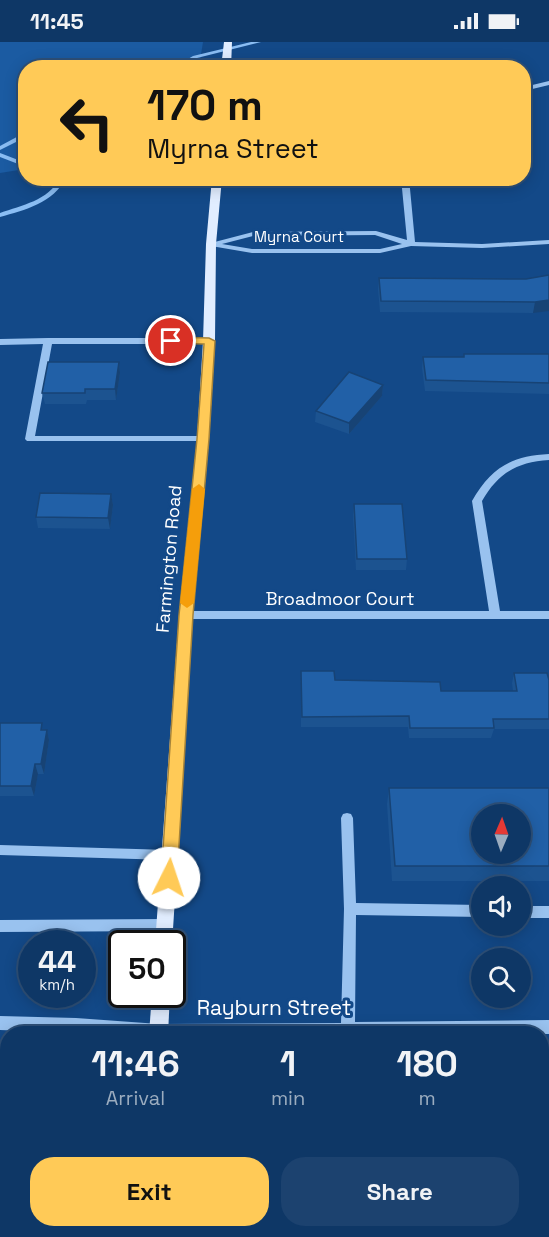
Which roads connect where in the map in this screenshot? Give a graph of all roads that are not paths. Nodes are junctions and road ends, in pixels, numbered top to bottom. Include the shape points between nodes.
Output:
1 (228, 42) edge
2 (227, 60) edge
3 (549, 83) edge
4 (531, 87) edge
5 (216, 186) edge
6 (406, 186) edge
7 (549, 242) edge
8 (211, 244) junction
9 (411, 244) junction
10 (48, 341) junction
11 (209, 341) junction
12 (0, 342) edge
13 (203, 439) junction
14 (549, 457) edge
15 (186, 615) junction
16 (495, 615) junction
17 (549, 615) edge
18 (347, 818) dead end
19 (0, 850) edge
20 (170, 855) junction
21 (350, 909) junction
22 (471, 911) edge
23 (531, 912) edge
24 (549, 912) edge
25 (166, 925) junction
26 (0, 926) edge
27 (165, 930) edge
28 (160, 1008) edge
29 (0, 1023) edge
30 (88, 1026) edge
31 (159, 1026) edge
32 (348, 1026) edge

1 - 2 main road
3 - 4 street
5 - 8 main road, Farmington Road
6 - 9 street
7 - 9 street, Myrna Court via 482,246
8 - 9 street, Myrna Court via 252,251 380,251
8 - 9 street, Myrna Court via 253,234 376,233
8 - 11 main road, Farmington Road
10 - 11 street
10 - 12 street
10 - 13 street via 30,439
11 - 13 main road, Farmington Road
13 - 15 main road, Farmington Road
14 - 16 street via 516,461 485,484 477,501
15 - 16 street, Broadmoor Court
15 - 20 main road, Farmington Road
16 - 17 street, Broadmoor Court
18 - 21 street
19 - 20 street
20 - 25 main road, Farmington Road
21 - 22 street
21 - 32 street
23 - 24 street
25 - 26 street
25 - 27 main road, Farmington Road
28 - 31 main road
29 - 30 street, Rayburn Street

